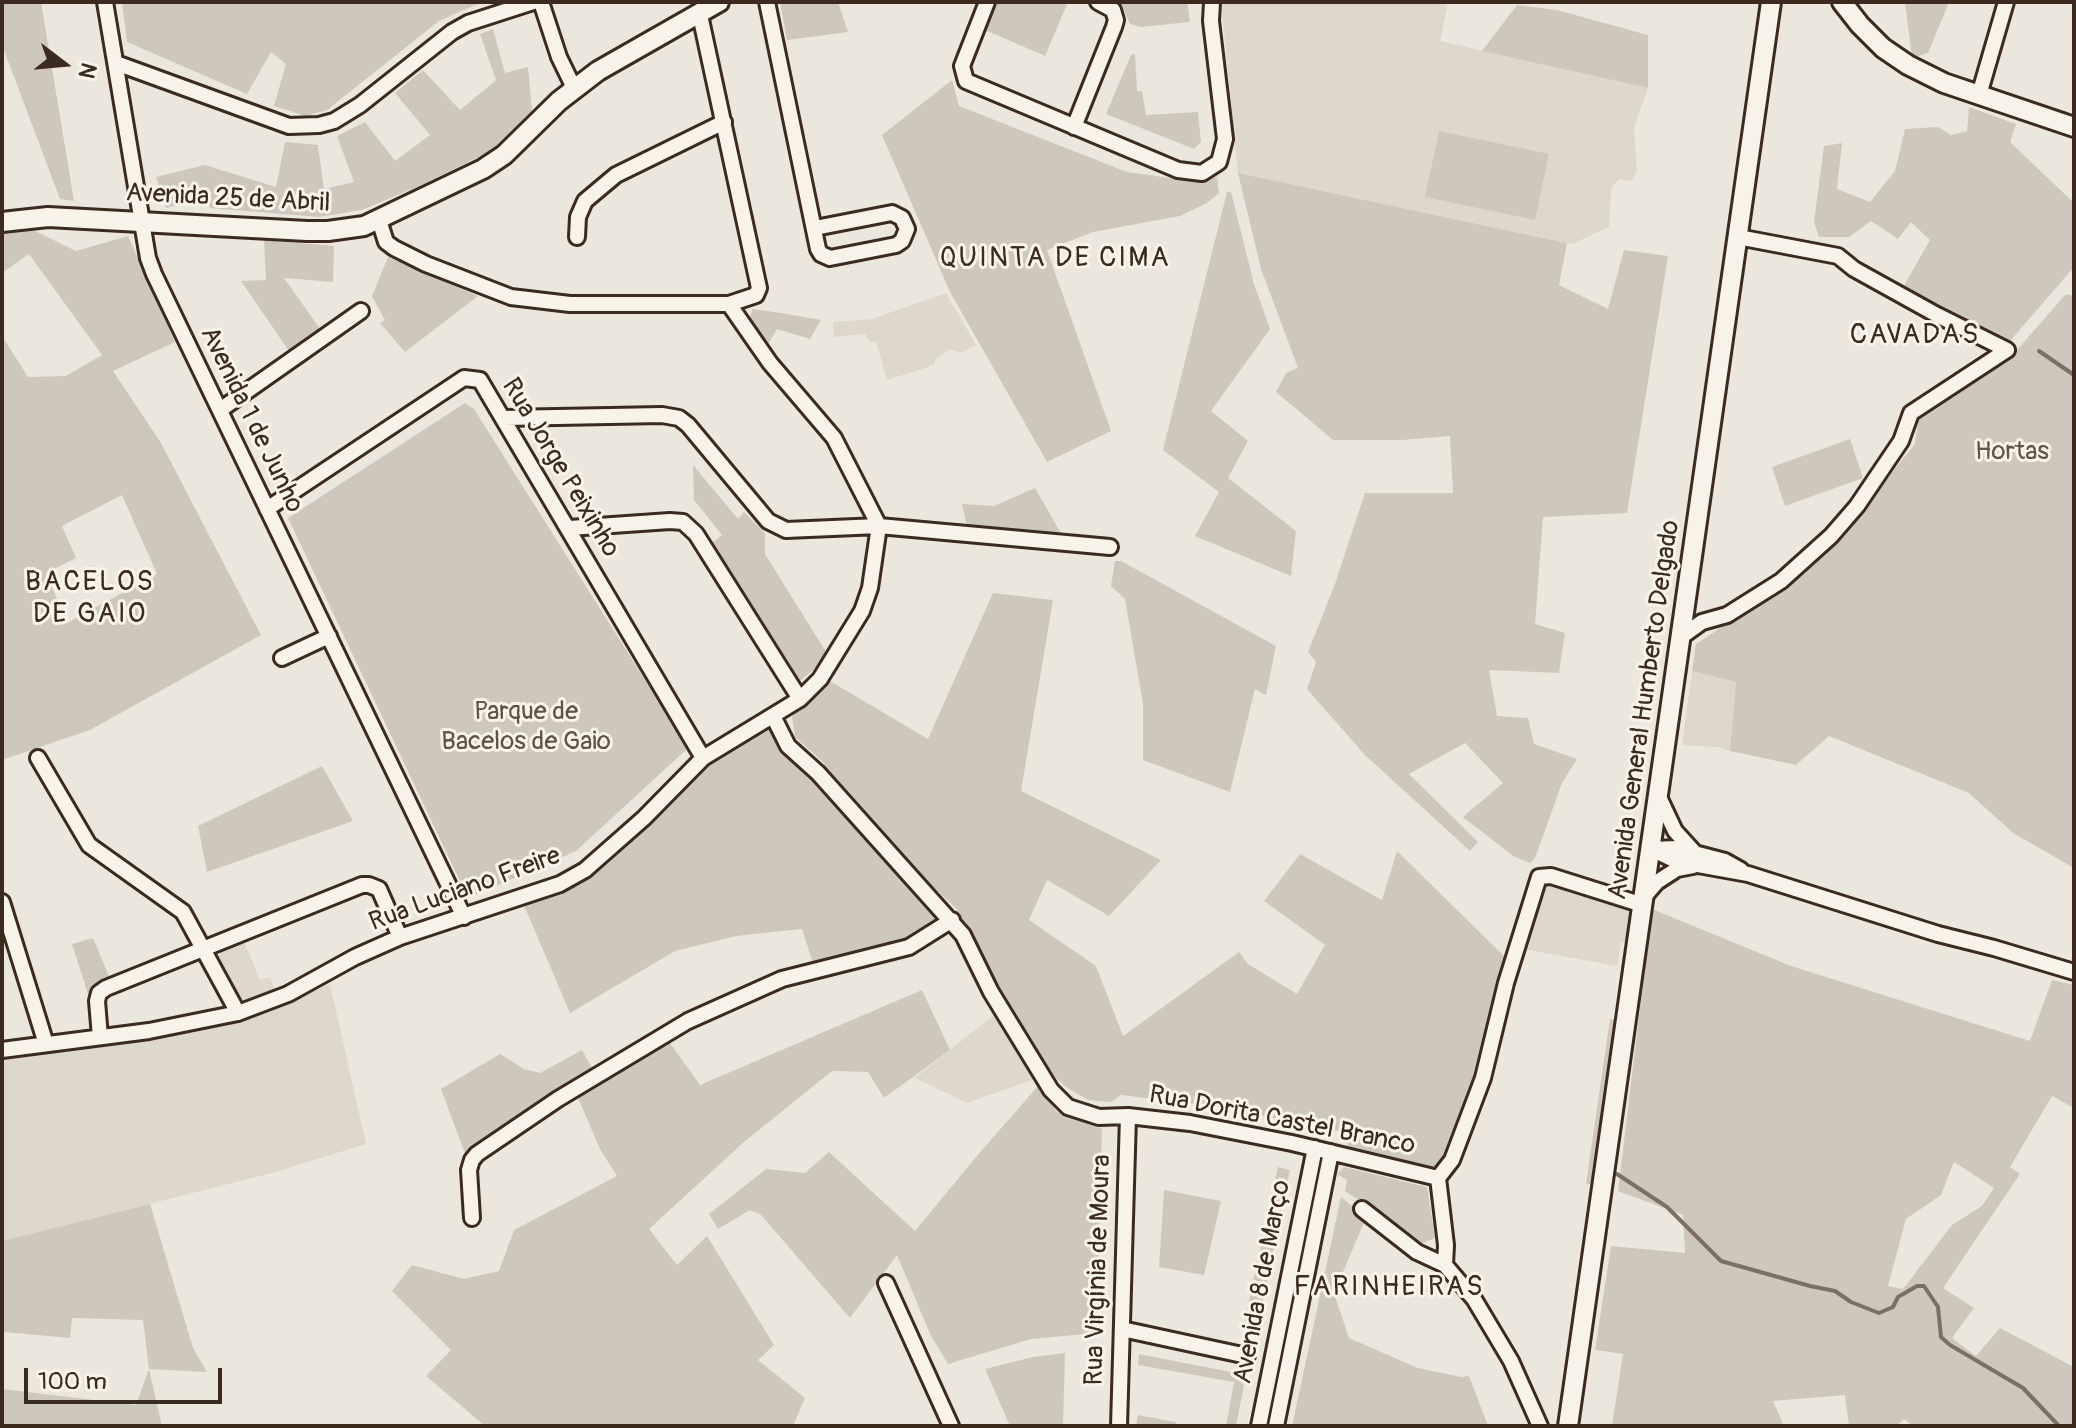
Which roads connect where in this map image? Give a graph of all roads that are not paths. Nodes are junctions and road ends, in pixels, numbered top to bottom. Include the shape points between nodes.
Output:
1 (105, 2) edge
2 (533, 2) edge
3 (541, 2) edge
4 (719, 2) edge
5 (767, 2) edge
6 (987, 2) edge
7 (1098, 2) edge
8 (1212, 2) edge
9 (1771, 2) edge
10 (1842, 2) edge
11 (2006, 2) edge
12 (700, 15) junction
13 (116, 63) junction
14 (574, 88) junction
15 (1979, 95) junction
16 (724, 122) junction
17 (1074, 127) junction
18 (2074, 127) edge
19 (143, 220) junction
20 (379, 220) junction
21 (2, 222) edge
22 (815, 228) junction
23 (577, 237) dead end
24 (1738, 237) junction
25 (729, 304) junction
26 (361, 311) dead end
27 (220, 410) junction
28 (504, 418) junction
29 (267, 509) junction
30 (879, 526) junction
31 (569, 528) junction
32 (1110, 547) dead end
33 (329, 636) junction
34 (1681, 637) junction
35 (282, 658) dead end
36 (800, 699) junction
37 (773, 716) junction
38 (38, 758) dead end
39 (703, 758) junction
40 (1659, 797) junction
41 (1651, 849) junction
42 (1696, 859) junction
43 (1644, 901) junction
44 (3, 905) edge
45 (464, 917) junction
46 (952, 920) junction
47 (400, 937) junction
48 (204, 950) junction
49 (2074, 972) edge
50 (238, 1013) junction
51 (100, 1037) junction
52 (46, 1044) junction
53 (2, 1050) edge
54 (1128, 1116) junction
55 (1315, 1148) junction
56 (1331, 1152) junction
57 (1438, 1178) junction
58 (1362, 1209) dead end
59 (472, 1218) dead end
60 (1445, 1265) junction
61 (886, 1283) dead end
62 (1122, 1329) junction
63 (1247, 1356) dead end
64 (951, 1426) edge
65 (1119, 1426) edge
66 (1259, 1426) edge
67 (1276, 1426) edge
68 (1540, 1426) edge
69 (1568, 1426) edge

1 - 13 street, Avenida 1 de Junho
2 - 13 street via 452,32 360,105 319,125 289,126
3 - 14 street
4 - 12 main road, Avenida 25 de Abril
5 - 22 street
6 - 17 street via 962,66 966,81
7 - 17 street via 1113,10 1116,20
8 - 17 street via 1225,139 1219,162 1202,173 1186,172
9 - 24 main road, Avenida General Humberto Delgado
10 - 15 main road via 1883,48 1908,65
11 - 15 street
12 - 14 main road, Avenida 25 de Abril via 621,56
12 - 16 street
13 - 19 street, Avenida 1 de Junho
14 - 20 main road, Avenida 25 de Abril via 504,155
15 - 18 main road
16 - 23 street via 616,175 585,201
16 - 25 street via 759,288 756,295
19 - 20 main road, Avenida 25 de Abril via 328,231
19 - 21 main road, Avenida 25 de Abril via 48,217
19 - 27 street, Avenida 1 de Junho via 154,274
20 - 25 street via 386,242 394,248 503,295 570,304
22 - 22 street via 818,249 830,258 896,245 907,229 892,213
24 - 34 main road, Avenida General Humberto Delgado
24 - 34 street via 1838,256 2007,350 1911,413 1901,441 1857,506 1791,573 1727,615 1702,622
25 - 30 street via 770,363 834,438
26 - 27 street
27 - 29 street, Avenida 1 de Junho
28 - 29 street, Rua Jorge Peixinho via 480,380 464,378
28 - 30 street via 679,418 777,527
28 - 31 street, Rua Jorge Peixinho
29 - 33 street, Avenida 1 de Junho
30 - 32 street
30 - 36 street, Rua Luciano Freire via 862,611 828,667
31 - 36 street via 683,522 696,534
31 - 39 street, Rua Jorge Peixinho
33 - 35 street
33 - 45 street, Avenida 1 de Junho
34 - 40 main road, Avenida General Humberto Delgado
36 - 37 street, Rua Luciano Freire
37 - 39 street, Rua Luciano Freire
37 - 46 street, Rua Dorita Castel Branco via 788,746
38 - 48 street via 89,845 183,912
39 - 45 street, Rua Luciano Freire via 585,870
40 - 41 main road, Avenida General Humberto Delgado
40 - 42 street
41 - 42 street via 1676,861
41 - 43 main road, Avenida General Humberto Delgado
42 - 43 street via 1657,882
42 - 49 street
43 - 57 street via 1539,877 1483,1078 1452,1160
43 - 69 main road, Avenida General Humberto Delgado
44 - 52 street
45 - 47 street, Rua Luciano Freire
46 - 54 street, Rua Dorita Castel Branco via 1060,1102 1099,1117
46 - 59 street via 909,947 782,979 688,1021 558,1099 472,1160
47 - 48 street via 379,889 369,885
47 - 50 street, Rua Luciano Freire via 288,994
48 - 50 street
48 - 51 street via 99,993
50 - 51 street, Rua Luciano Freire
51 - 52 street, Rua Luciano Freire
52 - 53 street, Rua Luciano Freire
54 - 55 street, Rua Dorita Castel Branco
54 - 62 street, Rua Virgínia de Moura
55 - 56 street, Rua Dorita Castel Branco
55 - 66 street, Avenida 8 de Março
56 - 57 street, Rua Dorita Castel Branco
56 - 67 street, Avenida 8 de Março
57 - 60 street, Rua Dorita Castel Branco
58 - 60 street via 1417,1252
60 - 68 street via 1474,1299 1511,1361
61 - 64 street
62 - 63 street
62 - 65 street, Rua Virgínia de Moura

